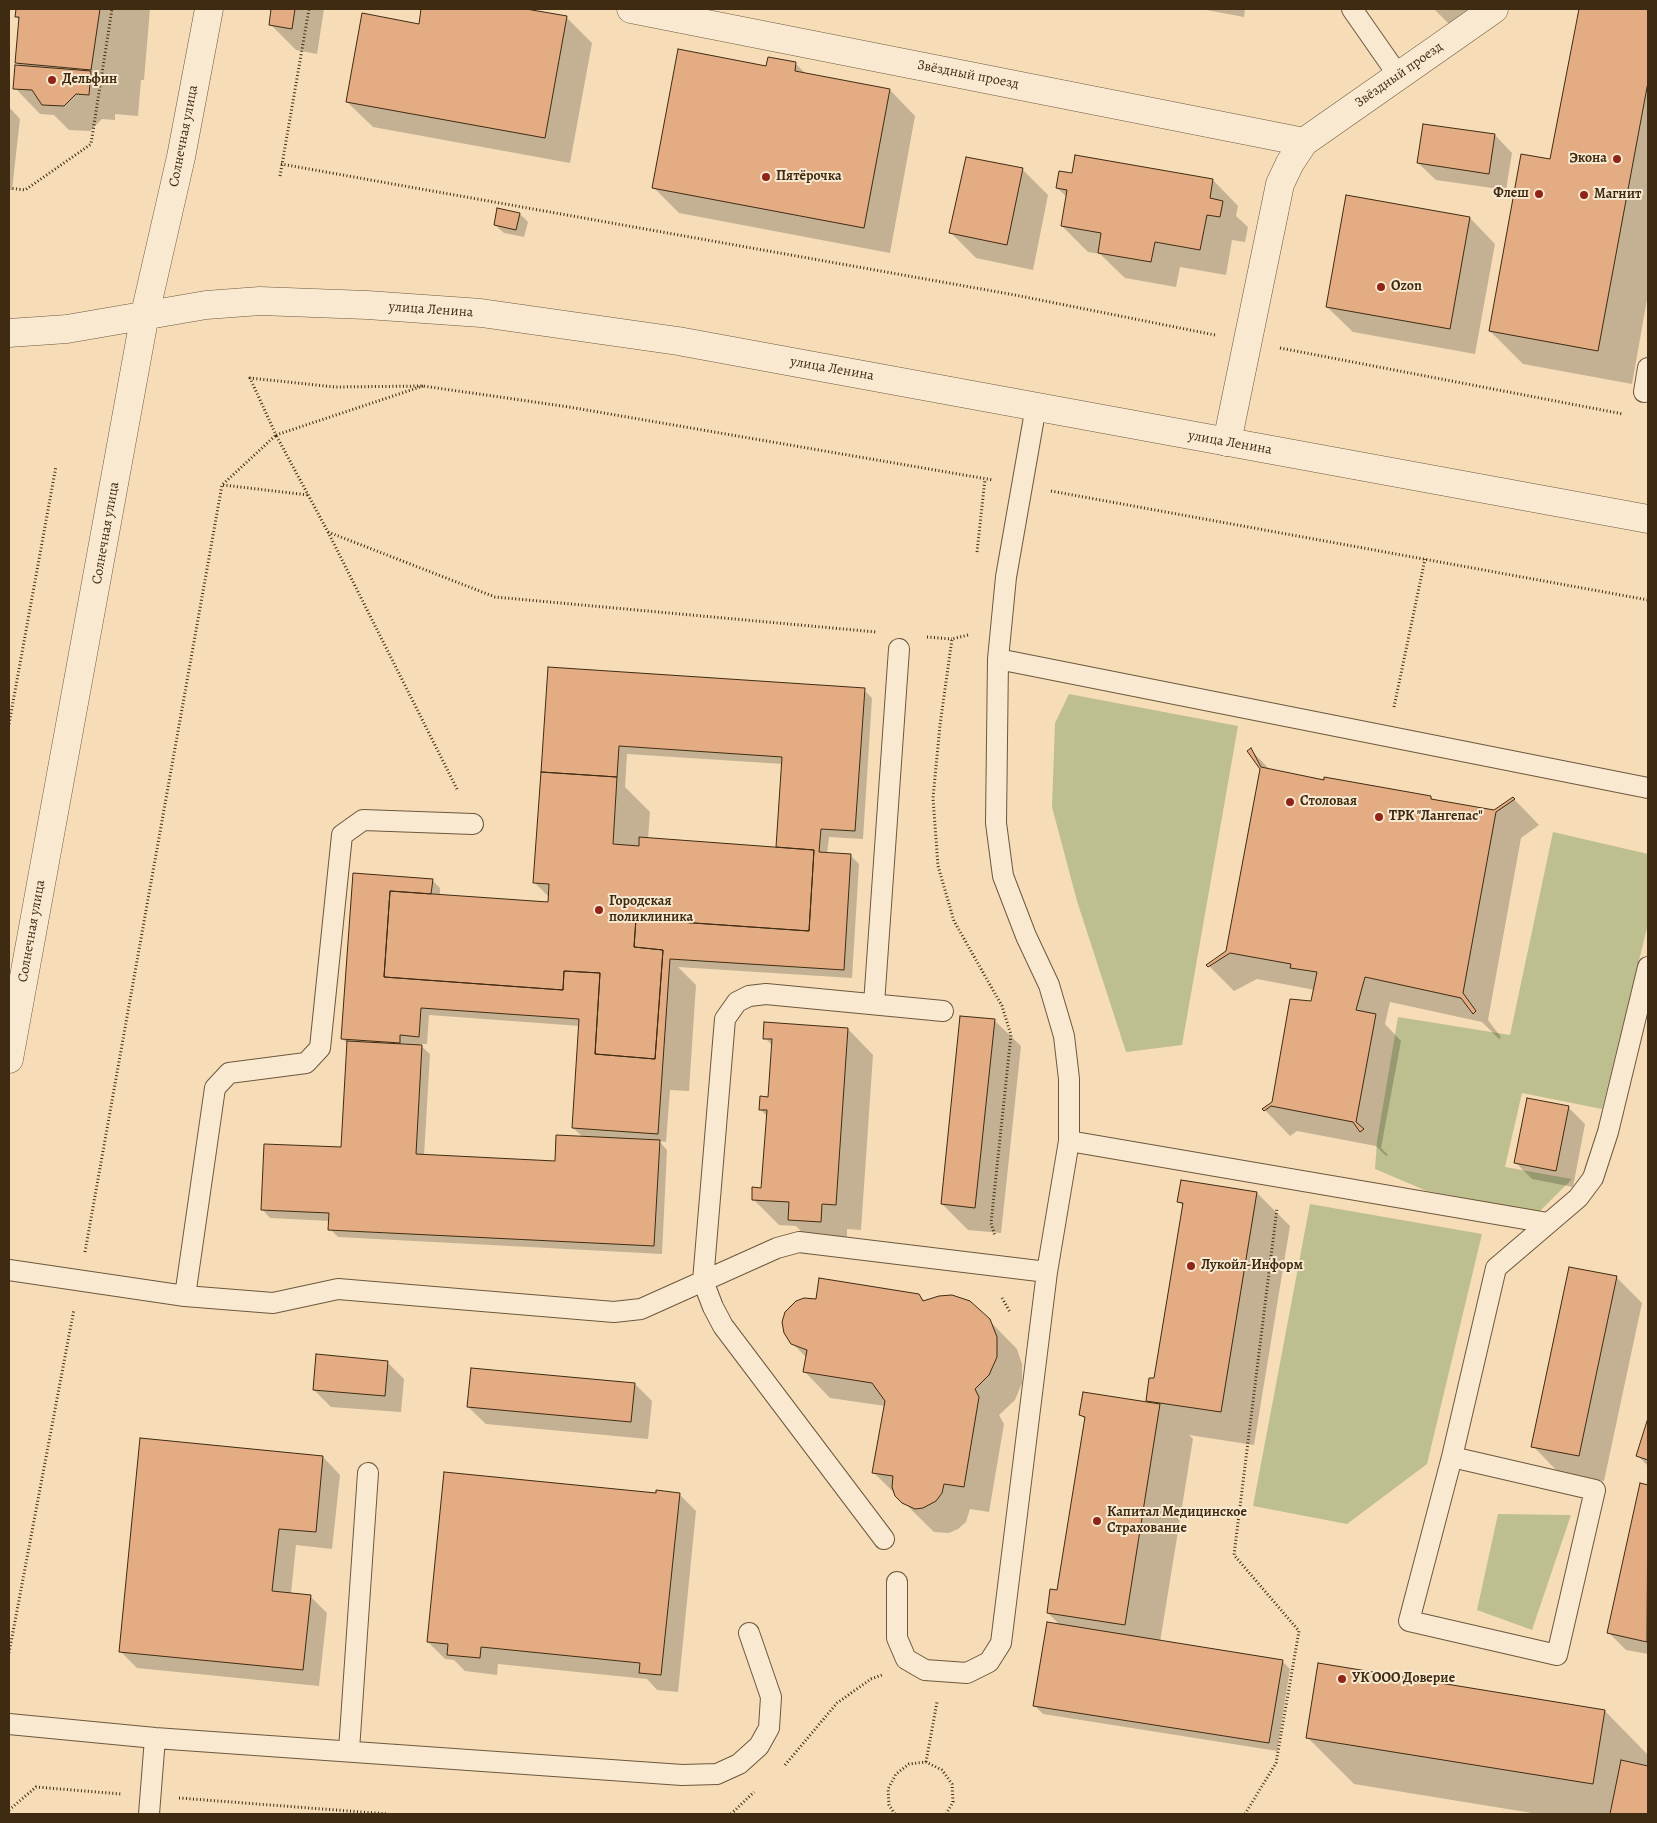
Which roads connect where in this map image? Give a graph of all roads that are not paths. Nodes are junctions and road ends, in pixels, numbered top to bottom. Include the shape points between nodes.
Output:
1 (209, 9) edge
2 (631, 9) edge
3 (1352, 9) edge
4 (1494, 9) edge
5 (1398, 75) junction
6 (1304, 142) junction
7 (144, 314) junction
8 (9, 333) edge
9 (1648, 368) edge
10 (1644, 392) dead end
11 (1036, 406) junction
12 (1227, 442) junction
13 (1648, 519) edge
14 (899, 649) dead end
15 (998, 659) junction
16 (1648, 788) edge
17 (473, 824) dead end
18 (1648, 967) edge
19 (874, 1004) junction
20 (943, 1011) dead end
21 (9, 1059) edge
22 (1069, 1142) junction
23 (1548, 1223) junction
24 (9, 1270) edge
25 (1047, 1272) junction
26 (703, 1281) junction
27 (185, 1296) junction
28 (1452, 1457) junction
29 (368, 1474) dead end
30 (884, 1538) dead end
31 (897, 1582) dead end
32 (749, 1633) dead end
33 (9, 1724) edge
34 (155, 1738) junction
35 (349, 1750) junction
36 (150, 1805) edge

1 - 7 street, Солнечная улица via 181,158
2 - 6 street, Звёздный проезд
3 - 5 lane
4 - 5 street, Звёздный проезд
5 - 6 street, Звёздный проезд
6 - 12 street, Звёздный проезд via 1280,184
7 - 8 street, улица Ленина via 67,328
7 - 11 street, улица Ленина via 260,301 481,313 678,341
7 - 21 street, Солнечная улица
9 - 10 lane
11 - 12 street, улица Ленина
11 - 15 lane via 1006,577
12 - 13 street, улица Ленина
14 - 19 lane
15 - 16 lane
15 - 22 lane via 996,823 1003,876 1049,986 1064,1036 1069,1079
17 - 27 lane via 362,820 342,835 320,1048 306,1063 229,1073 215,1088
18 - 23 lane via 1608,1132 1593,1178 1578,1198
19 - 20 lane
19 - 26 lane via 766,994 749,996 737,1002 725,1019
22 - 23 lane
22 - 25 lane
23 - 28 lane via 1496,1268
24 - 27 lane
25 - 26 lane via 799,1242 776,1248
25 - 31 lane via 1000,1643 988,1662 967,1673 925,1670 906,1659 897,1638
26 - 27 lane via 641,1309 614,1312 338,1289 273,1303
26 - 30 lane via 723,1326
28 - 28 lane via 1595,1490 1557,1655 1410,1621
29 - 35 lane
32 - 35 lane via 771,1697 769,1728 759,1746 746,1758 717,1774 682,1775
33 - 34 lane
34 - 35 lane
34 - 36 lane

